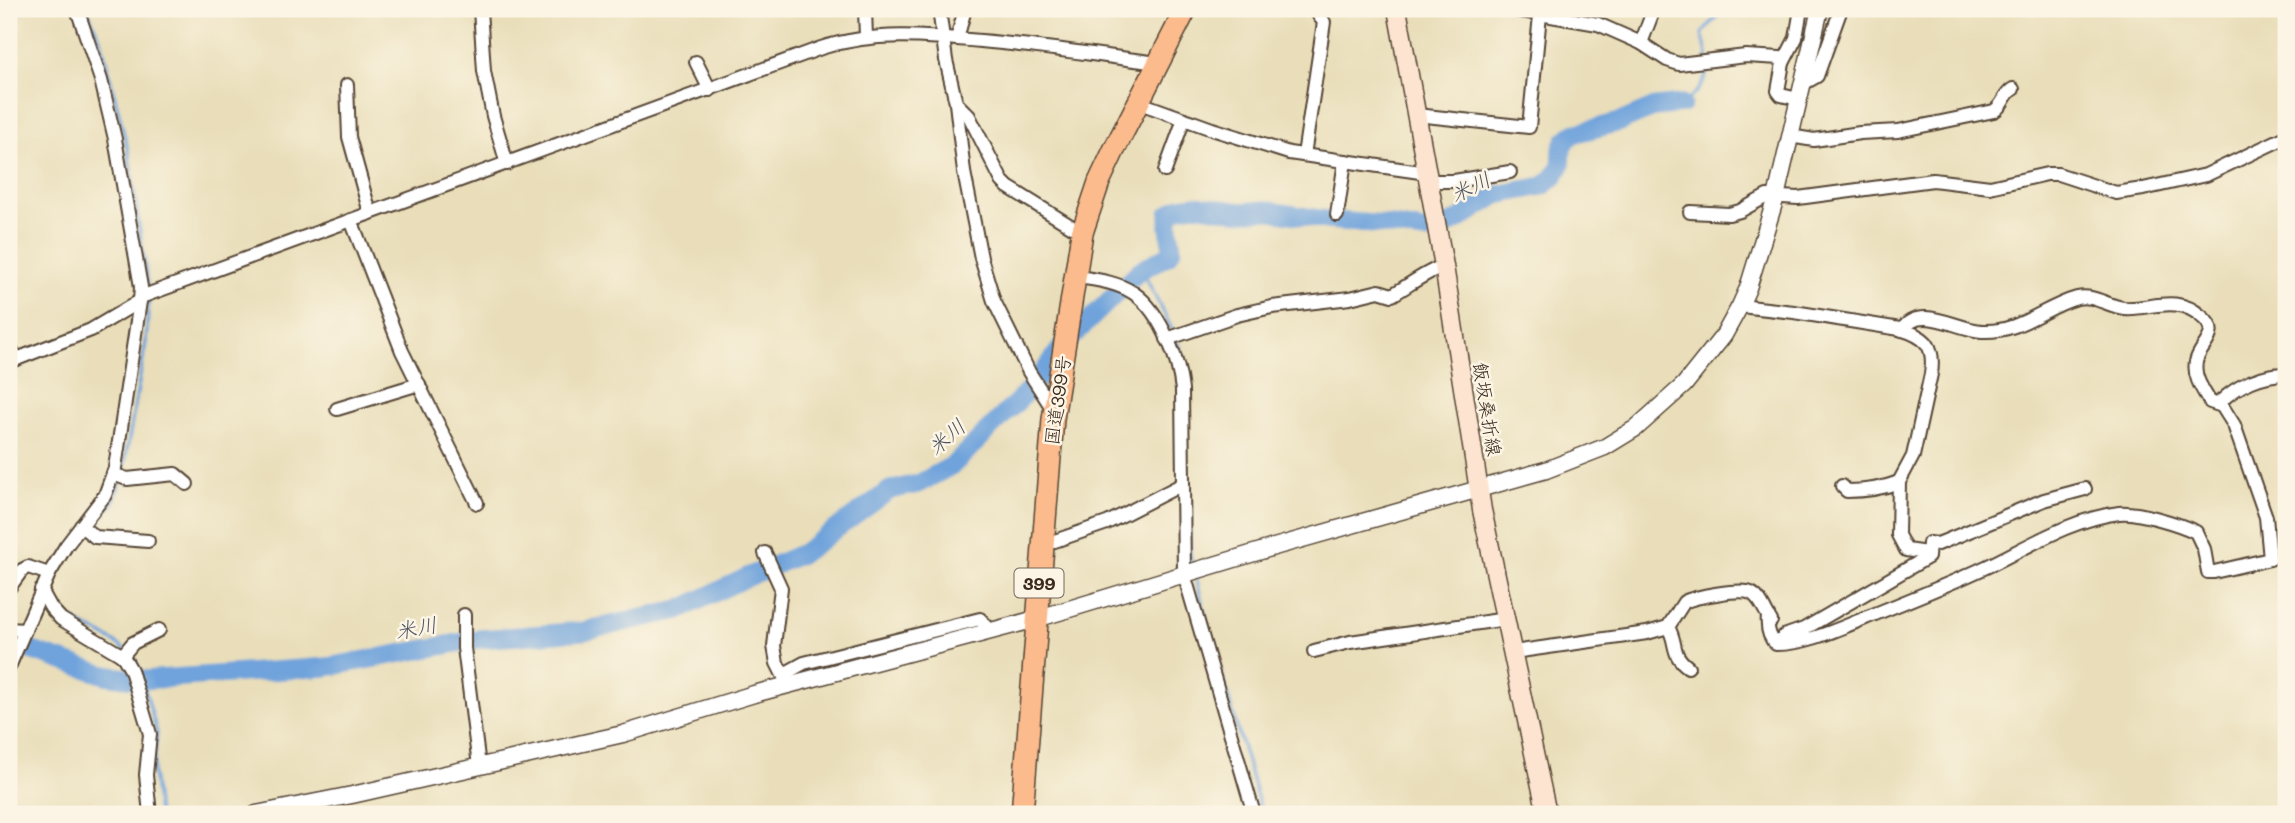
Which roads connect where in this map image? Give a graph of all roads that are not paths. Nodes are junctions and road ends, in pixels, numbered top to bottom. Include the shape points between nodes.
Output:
1 (77, 9) edge
2 (480, 9) edge
3 (865, 9) edge
4 (939, 9) edge
5 (965, 9) edge
6 (1186, 9) edge
7 (1320, 9) edge
8 (1397, 9) edge
9 (1509, 9) edge
10 (1654, 9) edge
11 (1801, 9) edge
12 (1820, 9) edge
13 (1841, 9) edge
14 (1540, 15) junction
15 (866, 37) junction
16 (943, 37) junction
17 (957, 39) junction
18 (1641, 43) junction
19 (696, 62) dead end
20 (1157, 63) junction
21 (1783, 63) junction
22 (348, 85) dead end
23 (2013, 89) dead end
24 (710, 90) junction
25 (1800, 92) junction
26 (1137, 102) junction
27 (956, 103) junction
28 (1416, 115) junction
29 (1184, 120) junction
30 (1790, 136) junction
31 (2286, 137) edge
32 (1304, 155) junction
33 (1345, 161) junction
34 (507, 164) junction
35 (1165, 171) dead end
36 (1510, 172) dead end
37 (1428, 177) junction
38 (1776, 197) junction
39 (1690, 212) dead end
40 (370, 214) junction
41 (1337, 215) dead end
42 (351, 220) junction
43 (1082, 233) junction
44 (1444, 267) junction
45 (1075, 277) junction
46 (145, 296) junction
47 (1740, 306) junction
48 (1902, 330) junction
49 (1173, 337) junction
50 (9, 346) edge
51 (13, 361) edge
52 (2286, 374) edge
53 (419, 384) junction
54 (2222, 406) junction
55 (337, 409) dead end
56 (1054, 411) junction
57 (118, 476) junction
58 (1899, 482) junction
59 (187, 484) dead end
60 (1181, 485) junction
61 (1842, 486) dead end
62 (1479, 488) junction
63 (2085, 489) dead end
64 (477, 503) dead end
65 (85, 530) junction
66 (148, 541) dead end
67 (1042, 545) junction
68 (1927, 553) junction
69 (770, 562) dead end
70 (1192, 572) junction
71 (48, 574) junction
72 (9, 587) edge
73 (41, 590) junction
74 (464, 615) dead end
75 (1768, 616) junction
76 (1036, 619) junction
77 (1506, 619) junction
78 (1668, 627) junction
79 (9, 629) edge
80 (159, 630) dead end
81 (25, 631) junction
82 (1314, 651) dead end
83 (125, 652) junction
84 (1513, 652) junction
85 (11, 663) edge
86 (1688, 667) dead end
87 (785, 680) junction
88 (479, 766) junction
89 (150, 814) edge
90 (256, 814) edge
91 (1022, 814) edge
92 (1254, 814) edge
93 (1547, 814) edge

1 - 46 street via 115,139
2 - 34 street via 484,71
3 - 15 street
4 - 16 street
5 - 17 street
6 - 20 highway, 国道399号 / 399
7 - 32 street via 1324,22
8 - 28 main road, 飯坂桑折線
9 - 14 street
10 - 18 street
11 - 21 street via 1796,38
12 - 25 street
13 - 25 street via 1816,76
14 - 18 street via 1598,23
14 - 28 street via 1529,127
15 - 16 street
15 - 24 street via 821,48
16 - 17 street
16 - 27 street
17 - 20 street
18 - 21 street via 1679,64 1773,56
19 - 24 street
20 - 26 highway, 国道399号 / 399
21 - 25 street via 1778,91 1784,97
22 - 40 street via 349,137
23 - 30 street via 1994,111 1908,130 1814,140
24 - 34 street
25 - 30 street
26 - 29 street
26 - 43 highway, 国道399号 / 399 via 1099,182
27 - 43 street via 969,116 1002,181
27 - 56 street via 964,172 994,301
28 - 37 main road, 飯坂桑折線
29 - 32 street
29 - 35 street
30 - 38 street
31 - 38 street via 2206,175 2143,189 2116,192 2047,174 1990,187 1933,180
32 - 33 street
33 - 37 street
33 - 41 street
34 - 40 street
36 - 37 street via 1454,181
37 - 44 main road, 飯坂桑折線
38 - 39 street via 1762,197 1729,214
38 - 47 street
40 - 42 street
42 - 46 street
42 - 53 street
43 - 45 highway, 国道399号 / 399
44 - 49 street via 1392,295 1379,291 1272,307
44 - 62 main road, 飯坂桑折線
45 - 49 street via 1128,289 1145,300
45 - 56 highway, 国道399号 / 399
46 - 51 street via 91,330
46 - 57 street
47 - 48 street
47 - 62 street via 1724,335 1684,385 1636,428 1578,459
48 - 54 street via 1911,320 1924,317 1969,329 1994,330 2025,323 2078,298 2093,297 2123,308 2186,307 2204,318 2210,328 2196,371 2210,402
48 - 58 street via 1925,341 1933,361 1913,456
49 - 60 street via 1180,374
50 - 51 street
52 - 54 street via 2267,376 2236,389 2221,401
53 - 55 street
53 - 64 street
54 - 75 street via 2234,425 2263,509 2270,559 2208,572 2196,532 2122,512 2041,538 1956,582 1821,635 1776,644 1767,626
56 - 67 highway, 国道399号 / 399
57 - 59 street via 175,474
57 - 65 street
58 - 61 street via 1865,491 1847,491
58 - 68 street via 1898,536 1906,550
60 - 67 street via 1107,523
60 - 70 street
62 - 70 street
62 - 77 main road, 飯坂桑折線
63 - 68 street via 2044,500 1938,544 1928,543
65 - 66 street via 95,537
65 - 71 street
67 - 76 highway, 国道399号 / 399
68 - 75 street via 1928,557 1794,634 1782,637
69 - 87 street via 781,594 774,646
70 - 76 street
70 - 92 street
71 - 72 street via 28,567
71 - 73 street
73 - 81 street
73 - 83 street via 61,619
74 - 88 street via 463,642
75 - 78 street via 1751,593 1732,593 1684,602
76 - 87 street
76 - 91 highway, 国道399号 / 399
77 - 82 street
77 - 84 main road, 飯坂桑折線
78 - 84 street
78 - 86 street via 1676,657
79 - 81 street
80 - 83 street
81 - 85 street
83 - 89 street via 150,734 146,775
84 - 93 main road, 飯坂桑折線
87 - 88 street via 623,734
88 - 90 street

